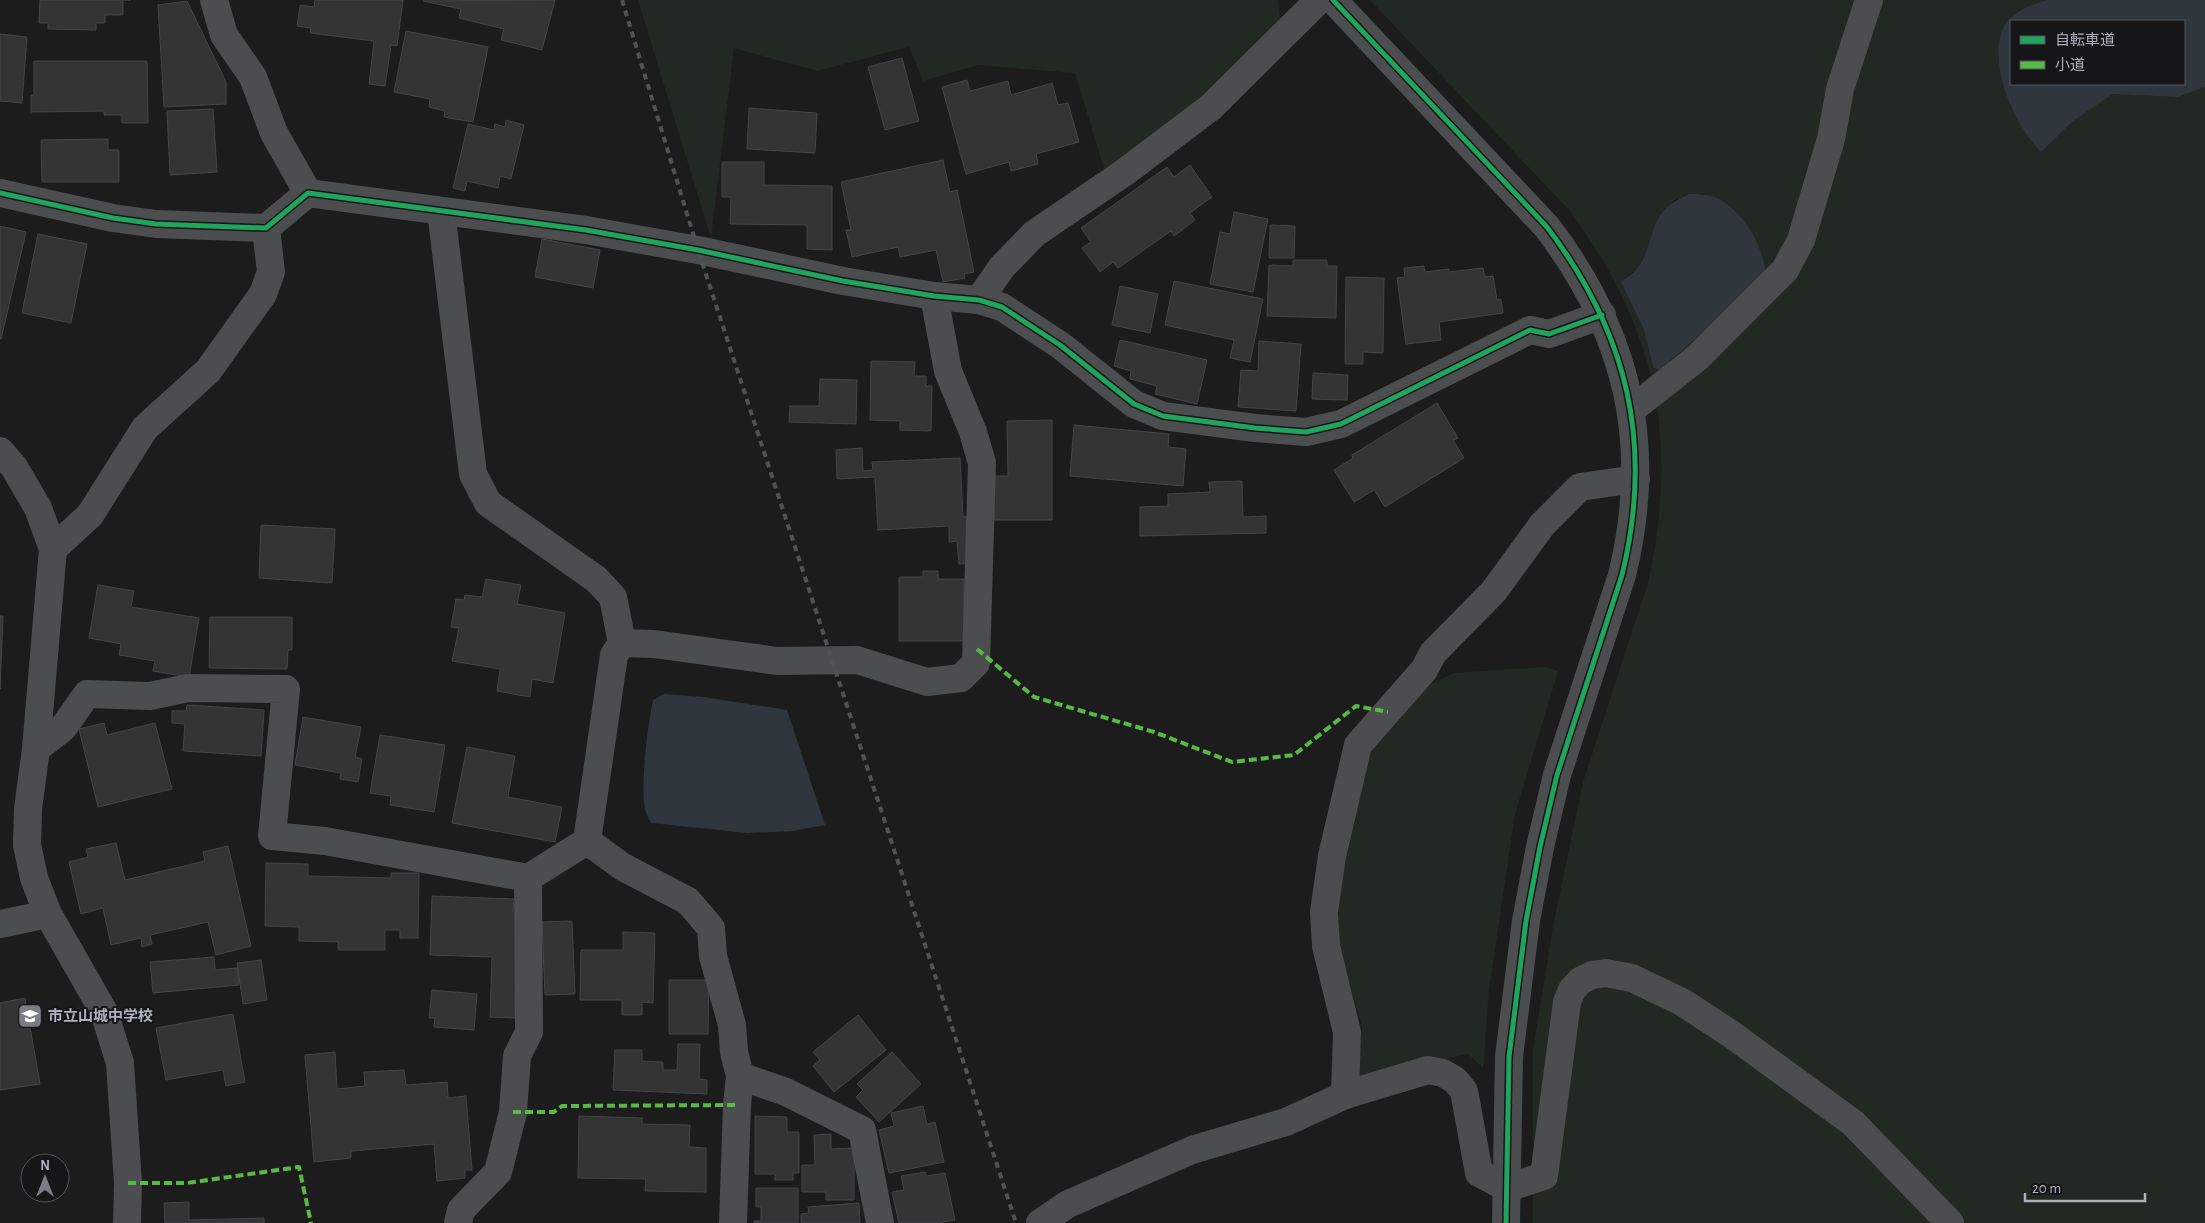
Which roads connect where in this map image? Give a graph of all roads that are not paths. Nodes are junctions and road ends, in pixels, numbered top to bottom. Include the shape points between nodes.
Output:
1 (214, 0) edge
2 (1319, 0) edge
3 (1333, 0) edge
4 (1868, 0) edge
5 (0, 193) edge
6 (308, 193) junction
7 (442, 211) junction
8 (266, 228) junction
9 (934, 296) junction
10 (979, 300) junction
11 (1602, 315) junction
12 (1631, 410) junction
13 (0, 451) edge
14 (1636, 479) junction
15 (53, 549) junction
16 (622, 643) junction
17 (36, 749) junction
18 (587, 842) junction
19 (528, 878) junction
20 (48, 914) junction
21 (0, 924) edge
22 (740, 1076) junction
23 (1345, 1095) junction
24 (1506, 1188) junction
25 (127, 1223) edge
26 (458, 1223) edge
27 (733, 1223) edge
28 (880, 1223) edge
29 (1040, 1223) edge
30 (1506, 1223) edge
31 (1950, 1223) edge

1 - 6 street via 224,35 253,77 274,133
2 - 10 street via 1211,107 1126,172 1034,234 1002,267
3 - 11 street via 1547,227 1582,276
4 - 12 street via 1840,89 1831,140 1801,240 1785,270 1697,358
5 - 8 street via 156,224
6 - 7 street
6 - 8 street
7 - 9 street via 586,230
7 - 16 street via 473,474 488,503 596,579 613,597
8 - 15 street via 271,272 263,294 208,371 145,428 90,514
9 - 10 street
9 - 16 street via 948,371 974,432 982,463 976,663 961,678 927,682 857,660 777,661 654,644
10 - 11 street via 1002,307 1060,345 1134,404 1164,416 1306,432 1341,424 1530,330 1549,334
11 - 12 street
12 - 14 street
13 - 15 street via 14,467 38,508
14 - 23 street via 1580,487 1542,525 1494,591 1433,653 1424,670 1358,745 1332,856 1324,912 1326,946 1347,1032
14 - 24 street via 1622,575 1557,775 1538,857 1519,970 1509,1057
15 - 17 street
16 - 18 street via 614,655
17 - 19 street via 63,728 87,694 150,696 188,688 286,689 272,836 325,842
17 - 20 street via 27,845 34,878
18 - 19 street
18 - 22 street via 623,868 688,901 711,928 713,956 732,1025
19 - 26 street via 529,1032 518,1056 512,1112 498,1172 461,1210
20 - 21 street
20 - 25 street via 104,1012 120,1063 128,1183
22 - 27 street
22 - 28 street via 786,1092 862,1130
23 - 24 street via 1428,1070 1443,1073 1464,1091 1479,1173
23 - 29 street via 1286,1122 1192,1150 1068,1204
24 - 30 street
24 - 31 street via 1544,1176 1566,1002 1580,981 1606,973 1632,978 1682,1002 1731,1034 1853,1123

